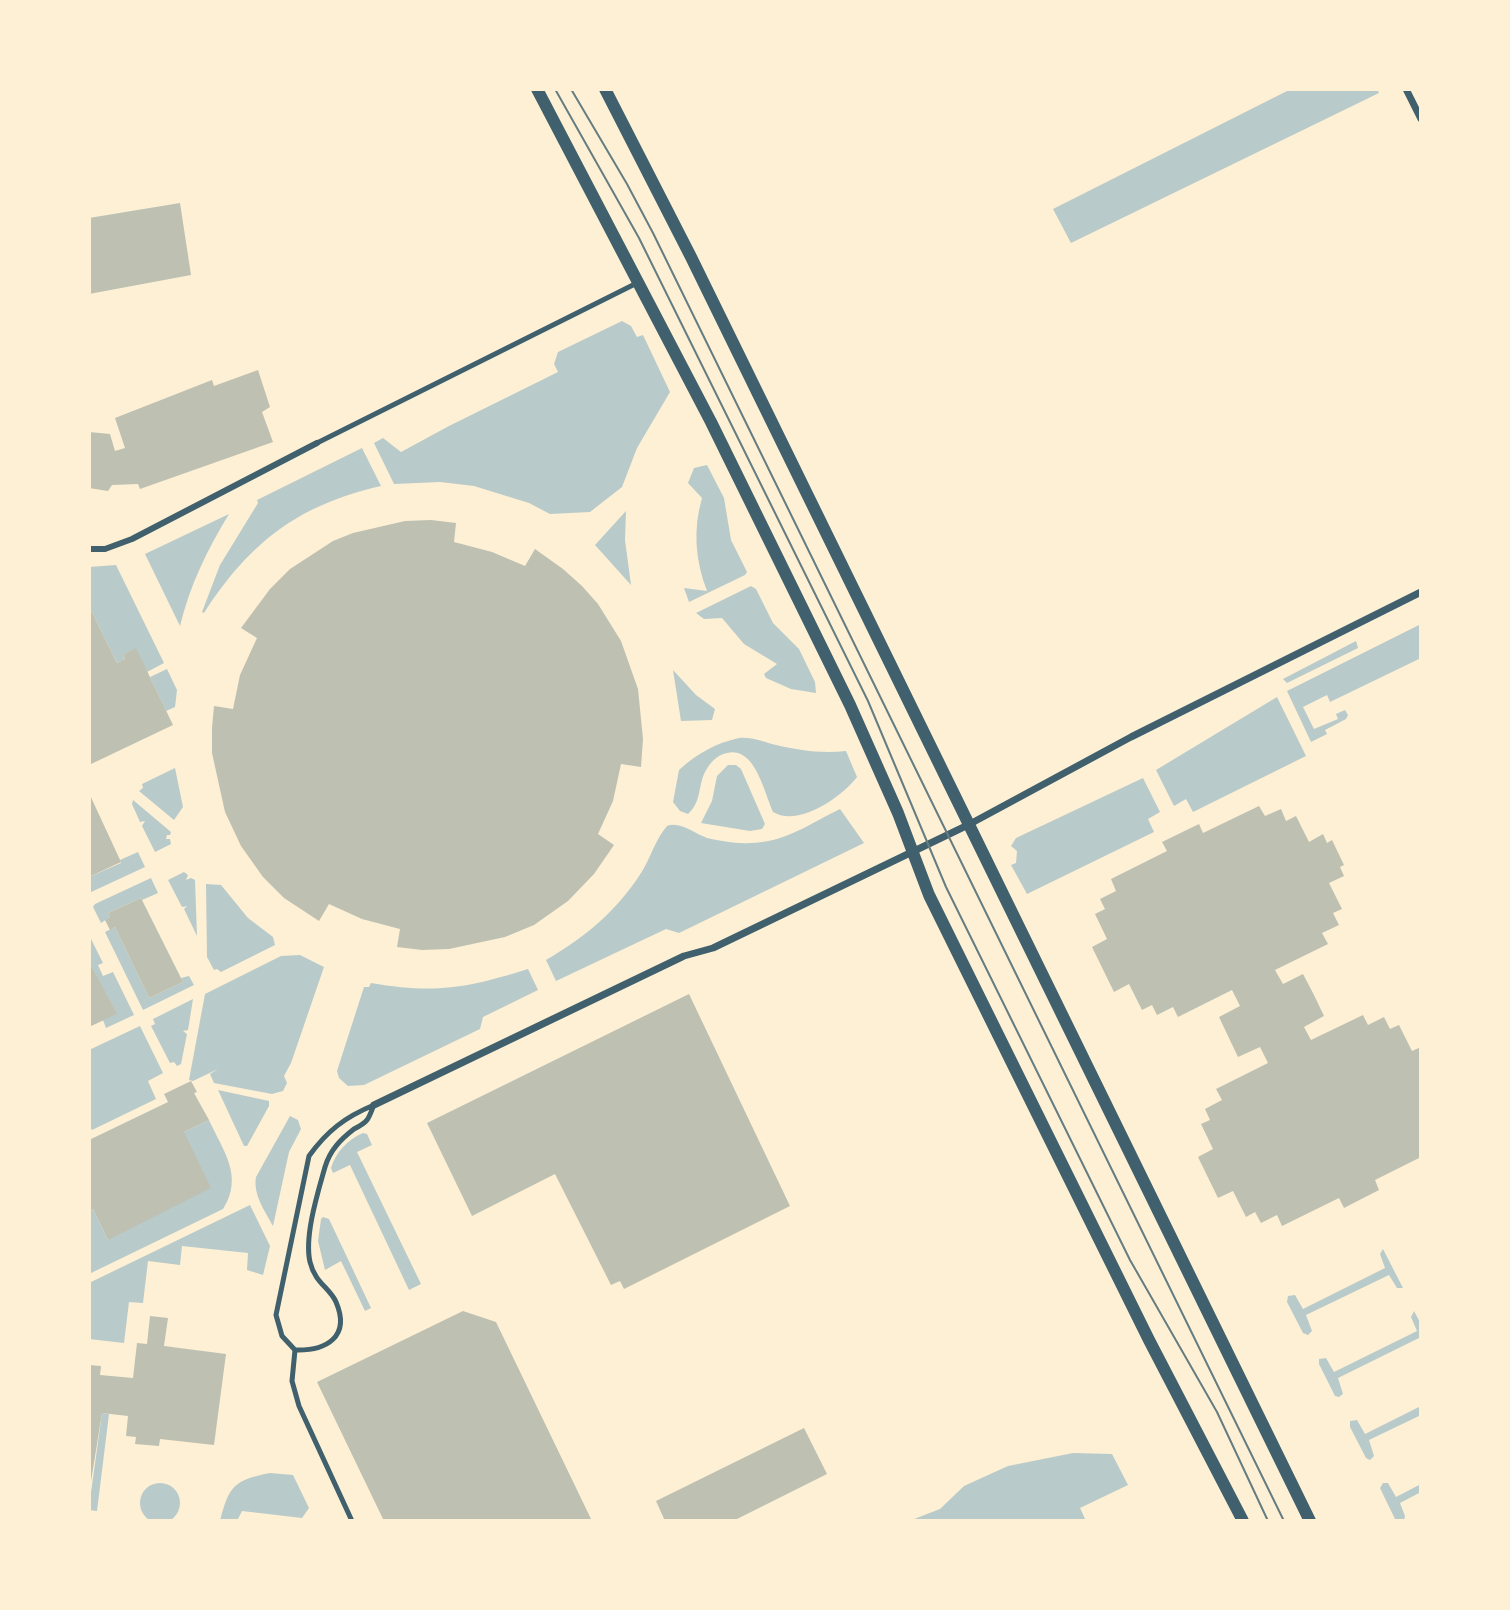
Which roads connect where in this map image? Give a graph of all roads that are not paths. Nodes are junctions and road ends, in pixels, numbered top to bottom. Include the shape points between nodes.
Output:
1 (537, 89) edge
2 (606, 89) edge
3 (1406, 89) edge
4 (1421, 119) edge
5 (637, 283) junction
6 (317, 443) joint
7 (89, 549) edge
8 (1421, 592) edge
9 (968, 825) junction
10 (912, 852) junction
11 (374, 1105) junction
12 (295, 1350) junction
13 (350, 1520) edge
14 (1243, 1521) edge
15 (1310, 1521) edge

1 - 5 street
2 - 9 street
3 - 4 street
5 - 6 lane
5 - 10 street via 850,705
6 - 7 street via 132,539 105,549
8 - 9 street via 1131,737
9 - 10 street
9 - 15 street
10 - 11 street
10 - 14 street via 1149,1340
11 - 12 lane via 324,1135 309,1156 276,1315 282,1336
11 - 12 lane via 367,1120 340,1140 326,1163 309,1238 315,1277 336,1300 338,1328 328,1345 313,1351
12 - 13 lane via 292,1381 299,1406

